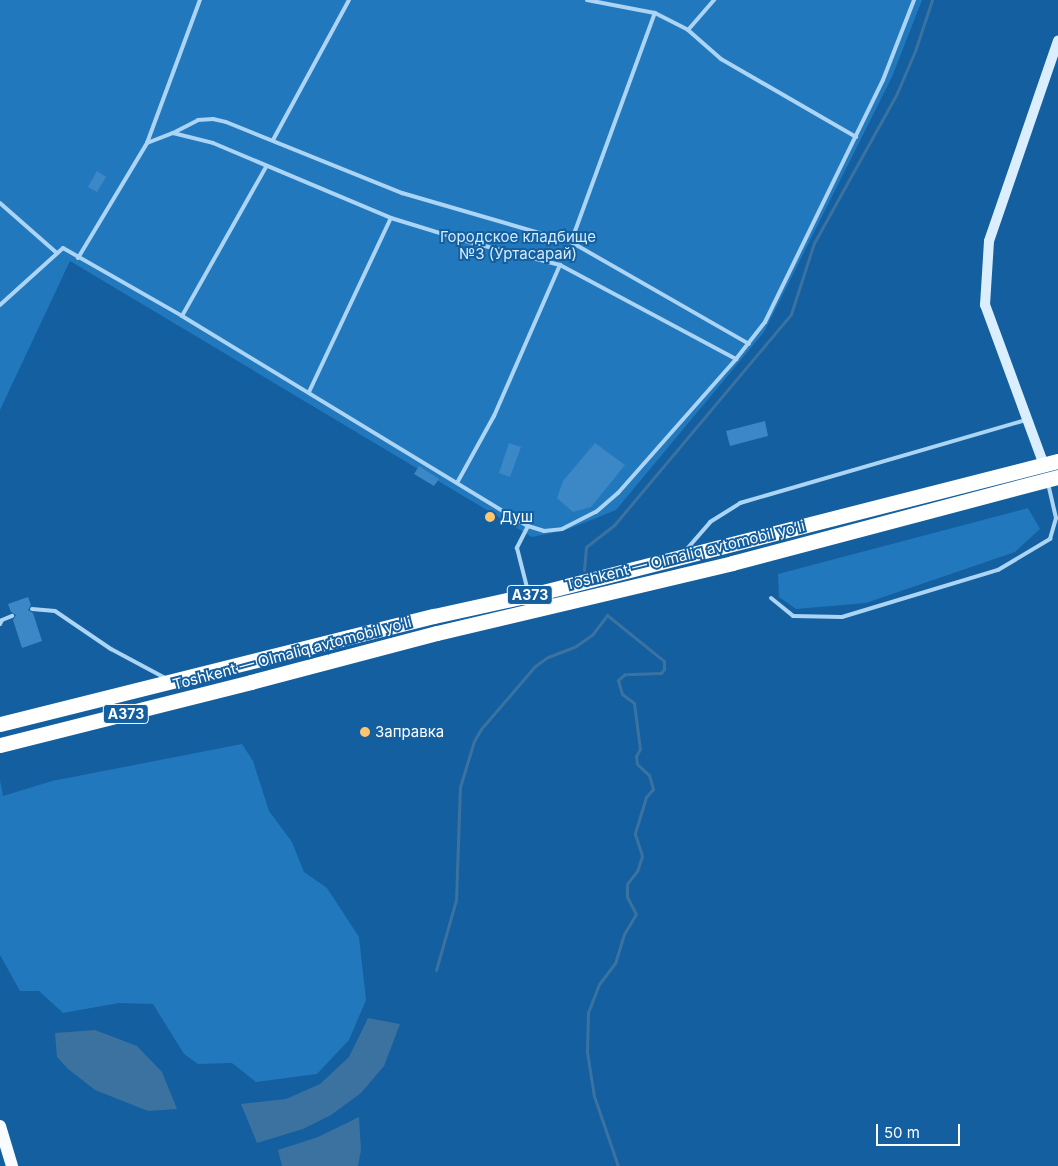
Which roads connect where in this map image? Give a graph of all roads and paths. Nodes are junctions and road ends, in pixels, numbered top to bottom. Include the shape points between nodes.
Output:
1 (200, 0) edge
2 (348, 0) edge
3 (587, 0) edge
4 (714, 0) edge
5 (914, 0) edge
6 (656, 13) junction
7 (688, 30) junction
8 (1058, 41) edge
9 (173, 133) junction
10 (856, 137) junction
11 (273, 140) junction
12 (147, 143) junction
13 (266, 167) junction
14 (0, 203) edge
15 (390, 218) junction
16 (571, 242) junction
17 (57, 253) junction
18 (78, 258) junction
19 (560, 265) junction
20 (0, 305) edge
21 (182, 316) junction
22 (749, 344) junction
23 (736, 359) junction
24 (309, 392) junction
25 (1028, 419) junction
26 (1052, 471) edge
27 (458, 483) junction
28 (528, 526) junction
29 (679, 558) junction
30 (530, 595) junction
31 (771, 598) dead end
32 (32, 609) dead end
33 (12, 616) dead end
34 (0, 624) edge
35 (171, 682) junction
36 (0, 724) edge
37 (0, 745) edge
38 (0, 1126) edge
39 (12, 1166) edge

1 - 12 lane
2 - 11 lane
3 - 6 lane
4 - 7 lane
5 - 10 lane via 883,80
6 - 7 lane
6 - 16 lane
7 - 10 lane via 721,59
8 - 25 street via 989,241 985,306
9 - 11 lane via 198,120 213,119
9 - 12 lane
9 - 13 lane via 213,143
10 - 22 lane via 783,289
11 - 16 lane via 402,193
12 - 18 lane
13 - 15 lane
13 - 21 lane
14 - 17 lane
15 - 19 lane
15 - 24 lane
16 - 19 path
16 - 22 lane
17 - 18 lane via 63,248
17 - 20 lane
18 - 21 lane
19 - 23 lane
19 - 27 lane via 494,416
21 - 24 lane
22 - 23 lane
23 - 28 lane via 618,493 596,512 553,532
24 - 27 lane
25 - 26 street
25 - 29 lane via 740,504 710,522
26 - 29 highway, Toshkent — Olmaliq avtomobil yo‘li / A373
26 - 31 lane via 1056,518 1050,539 998,570 842,617 794,616
26 - 37 highway, Toshkent — Olmaliq avtomobil yo‘li / A373 via 732,564 437,633
27 - 28 lane
28 - 30 lane via 517,548
29 - 30 highway, Toshkent — Olmaliq avtomobil yo‘li / A373
30 - 35 highway, Toshkent — Olmaliq avtomobil yo‘li / A373
32 - 35 lane via 54,611 111,649
33 - 34 lane
35 - 36 highway, Toshkent — Olmaliq avtomobil yo‘li / A373
38 - 39 main road

